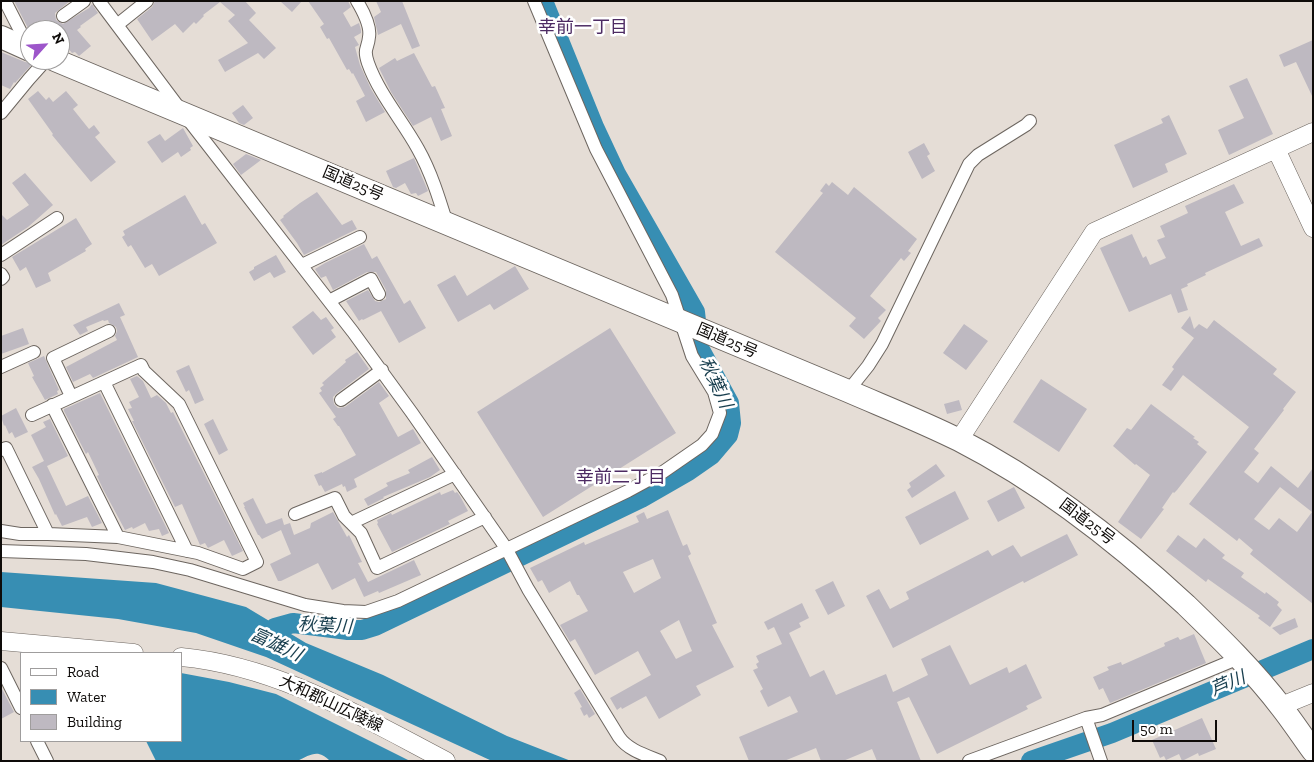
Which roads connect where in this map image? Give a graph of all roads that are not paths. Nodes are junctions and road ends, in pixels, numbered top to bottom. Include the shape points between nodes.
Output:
1 (5, 1) edge
2 (84, 1) edge
3 (100, 1) edge
4 (147, 1) edge
5 (534, 1) edge
6 (359, 2) edge
7 (63, 16) dead end
8 (117, 25) junction
9 (20, 30) edge
10 (1, 38) edge
11 (20, 45) edge
12 (70, 66) edge
13 (35, 70) edge
14 (6, 98) edge
15 (1, 113) edge
16 (183, 113) junction
17 (1030, 122) dead end
18 (1313, 132) edge
19 (1276, 149) junction
20 (57, 218) dead end
21 (447, 224) junction
22 (1313, 228) edge
23 (360, 236) dead end
24 (1, 255) edge
25 (302, 265) junction
26 (1, 274) edge
27 (1, 278) edge
28 (379, 294) dead end
29 (330, 301) junction
30 (694, 327) junction
31 (109, 331) dead end
32 (34, 352) dead end
33 (1, 367) edge
34 (382, 370) junction
35 (104, 382) junction
36 (848, 391) junction
37 (71, 396) junction
38 (341, 400) dead end
39 (52, 405) junction
40 (32, 414) dead end
41 (959, 440) junction
42 (1, 450) edge
43 (455, 474) junction
44 (295, 514) dead end
45 (485, 517) junction
46 (351, 523) junction
47 (1, 531) edge
48 (48, 534) junction
49 (118, 537) junction
50 (506, 548) junction
51 (188, 551) junction
52 (1, 552) edge
53 (1, 642) edge
54 (122, 652) edge
55 (182, 657) edge
56 (1240, 660) junction
57 (1, 668) edge
58 (1313, 693) edge
59 (20, 706) edge
60 (1281, 706) junction
61 (1086, 720) junction
62 (38, 742) edge
63 (1313, 751) edge
64 (632, 755) edge
65 (1100, 757) edge
66 (47, 761) edge
67 (446, 761) edge
68 (660, 761) edge
69 (968, 761) edge

1 - 9 street
2 - 7 street
3 - 8 street
4 - 8 street
5 - 30 street via 594,144 672,295
6 - 21 street via 368,25 369,37 365,47 368,63 418,150
8 - 16 street
10 - 11 highway
12 - 16 highway, 国道25号
13 - 14 street
14 - 15 street
16 - 21 highway, 国道25号
16 - 25 street
17 - 36 street via 969,164 882,344
18 - 19 street
19 - 22 street
19 - 41 street via 1094,232
20 - 24 street
21 - 30 highway, 国道25号
23 - 25 street
25 - 29 street
26 - 27 street
28 - 29 street via 371,279
29 - 34 street
30 - 36 highway, 国道25号
30 - 50 street via 692,356 714,392 720,412 712,434 702,445 663,472
31 - 37 street via 53,358
32 - 33 street
34 - 38 street
34 - 43 street
35 - 37 street
35 - 51 street
35 - 51 street via 141,365 179,404 257,562 243,568
36 - 41 highway, 国道25号
37 - 39 street
39 - 40 street
39 - 49 street
41 - 56 highway, 国道25号 via 1041,488 1087,522 1154,576
42 - 48 street via 6,448
43 - 45 street
43 - 46 street
44 - 46 street via 335,498
45 - 46 street via 377,568 361,533
45 - 50 street
47 - 48 street
48 - 49 street
49 - 51 street
50 - 52 street via 366,612 305,605 153,562 86,554
50 - 64 street
53 - 54 street
55 - 67 street, 大和郡山広陵線 via 281,680 328,699
56 - 60 highway, 国道25号
56 - 61 street
57 - 59 street
58 - 60 street
60 - 63 highway, 国道25号
61 - 65 street
61 - 69 street
62 - 66 street
64 - 68 street

